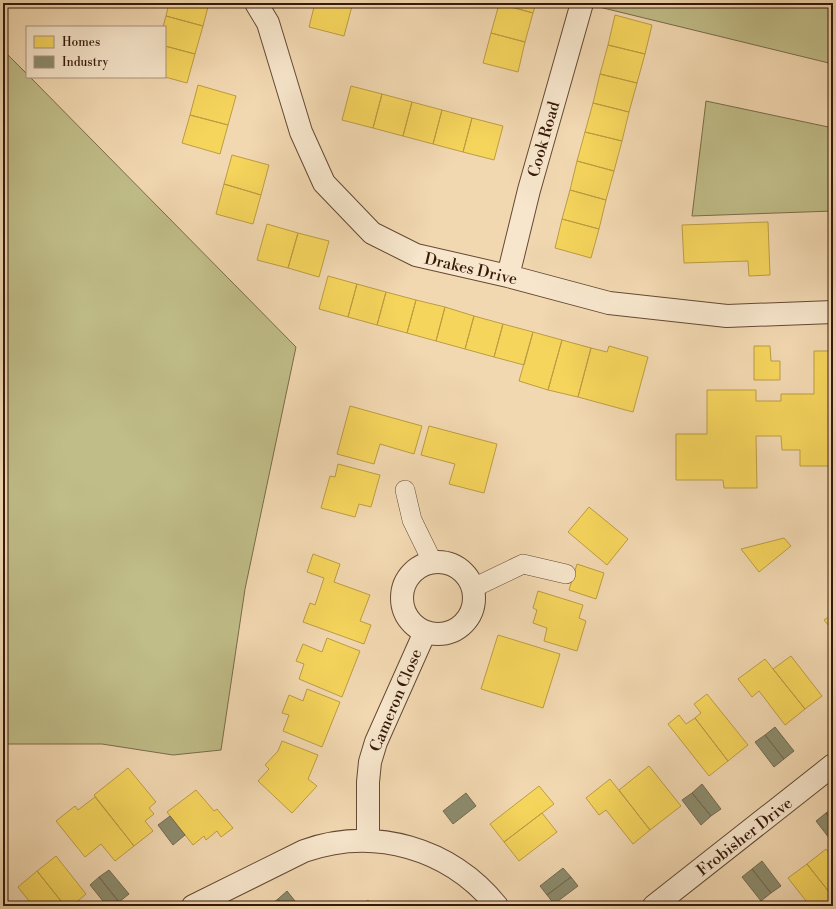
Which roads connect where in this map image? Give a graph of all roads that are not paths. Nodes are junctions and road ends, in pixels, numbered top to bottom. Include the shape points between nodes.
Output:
1 (256, 3) edge
2 (582, 3) edge
3 (508, 276) junction
4 (833, 312) edge
5 (404, 490) dead end
6 (433, 562) junction
7 (566, 574) dead end
8 (473, 588) junction
9 (425, 632) junction
10 (833, 765) edge
11 (368, 841) junction
12 (193, 906) edge
13 (497, 906) edge
14 (654, 906) edge

1 - 3 street, Drakes Drive via 268,23 301,132 324,183 372,233 416,255
2 - 3 street, Cook Road via 529,190
3 - 4 street, Drakes Drive via 609,303 711,315
5 - 6 lane via 412,520
6 - 8 street via 458,567 467,576
6 - 9 street, Cameron Close via 421,566 412,573 405,583 402,594 407,617
7 - 8 lane via 523,564
8 - 9 street, Cameron Close via 475,600 467,621 448,633
9 - 11 street, Cameron Close via 376,742 370,762
10 - 14 street, Frobisher Drive
11 - 12 street via 320,845 281,861
11 - 13 street via 415,848 458,869 474,881

